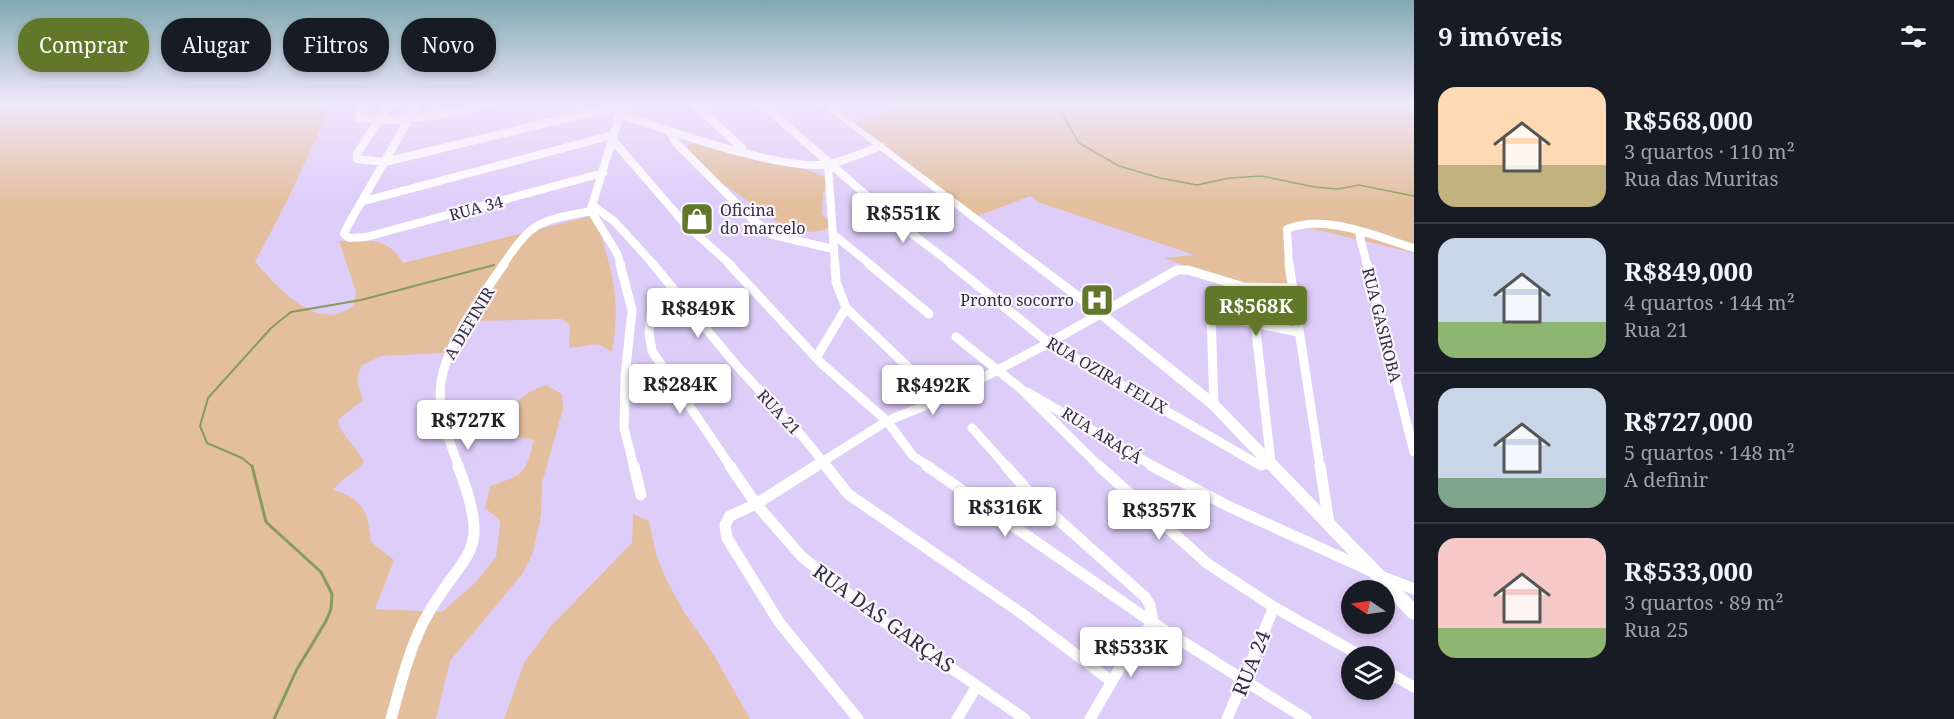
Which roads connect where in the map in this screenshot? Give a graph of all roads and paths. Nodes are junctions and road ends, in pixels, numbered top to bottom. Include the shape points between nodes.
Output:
1 (368, 137) edge
2 (399, 137) edge
3 (490, 137) edge
4 (612, 137) junction
5 (672, 137) edge
6 (691, 137) edge
7 (730, 137) edge
8 (799, 137) edge
9 (868, 137) edge
10 (881, 146) junction
11 (745, 150) junction
12 (385, 162) junction
13 (829, 163) junction
14 (603, 173) junction
15 (364, 201) junction
16 (591, 208) junction
17 (1359, 233) junction
18 (834, 235) junction
19 (1414, 248) edge
20 (833, 249) junction
21 (1291, 288) junction
22 (846, 308) junction
23 (651, 313) dead end
24 (929, 314) dead end
25 (1101, 314) junction
26 (1255, 323) junction
27 (1298, 332) junction
28 (956, 337) dead end
29 (1049, 343) junction
30 (816, 358) junction
31 (995, 370) junction
32 (927, 385) dead end
33 (1020, 388) junction
34 (1214, 405) junction
35 (887, 421) junction
36 (972, 428) dead end
37 (1414, 452) edge
38 (821, 461) junction
39 (1271, 463) junction
40 (641, 495) dead end
41 (756, 504) junction
42 (1329, 523) junction
43 (1379, 576) junction
44 (1414, 589) edge
45 (1274, 607) junction
46 (1414, 613) edge
47 (1152, 623) junction
48 (1343, 646) edge
49 (1395, 676) edge
50 (1244, 680) junction
51 (1112, 681) junction
52 (977, 686) junction
53 (1414, 687) edge
54 (391, 719) edge
55 (858, 719) edge
56 (957, 719) edge
57 (1025, 719) edge
58 (1090, 719) edge
59 (1227, 719) edge
60 (1306, 719) edge

1 - 12 street via 357,159
2 - 12 street
3 - 12 street
4 - 14 street
4 - 15 street
4 - 30 street via 685,224 747,279
5 - 20 street via 762,228 782,239
6 - 11 street
7 - 11 street
8 - 13 street, RUA OZIRA FELIX
9 - 10 street
10 - 13 street
10 - 25 street
11 - 13 street via 786,162
12 - 15 street
13 - 18 street
13 - 29 street, RUA OZIRA FELIX
14 - 15 street, RUA 34 via 366,237 348,238 345,231
14 - 16 street
16 - 38 street, RUA 21 via 611,219 680,294 735,365
16 - 40 street via 617,253 632,310 624,428
16 - 54 street, A DEFINIR via 545,221 522,236 446,360 441,382 444,424 464,482 475,536 467,556 423,623
17 - 19 street
17 - 21 street via 1321,225 1295,225 1287,229
17 - 37 street, RUA GASIROBA
18 - 20 street
18 - 24 street
20 - 22 street via 836,282
21 - 25 street via 1244,287 1180,270
21 - 27 street
22 - 30 street
22 - 32 street
23 - 41 street, RUA DAS GARÇAS via 652,351
25 - 29 street
25 - 34 street
26 - 27 street
26 - 34 street via 1214,314 1209,317
26 - 39 street
27 - 42 street
28 - 31 street
29 - 31 street
29 - 39 street, RUA OZIRA FELIX via 1254,463
30 - 35 street
31 - 33 street
31 - 35 street via 944,398
33 - 43 street, RUA ARAÇÁ via 1206,494
33 - 45 street via 1182,542
34 - 39 street
35 - 38 street
35 - 47 street via 913,456 928,468
36 - 47 street via 1033,497 1145,597
38 - 41 street
38 - 51 street, RUA 21 via 856,501 1021,613
39 - 42 street
41 - 52 street, RUA DAS GARÇAS via 802,557 827,578
41 - 55 street via 726,520 727,538 779,622
42 - 43 street
43 - 44 street, RUA ARAÇÁ
43 - 46 street
45 - 48 street
45 - 50 street, RUA 24
47 - 50 street
47 - 51 street
49 - 53 street
50 - 59 street, RUA 24
50 - 60 street
51 - 58 street
52 - 56 street
52 - 57 street, RUA DAS GARÇAS

